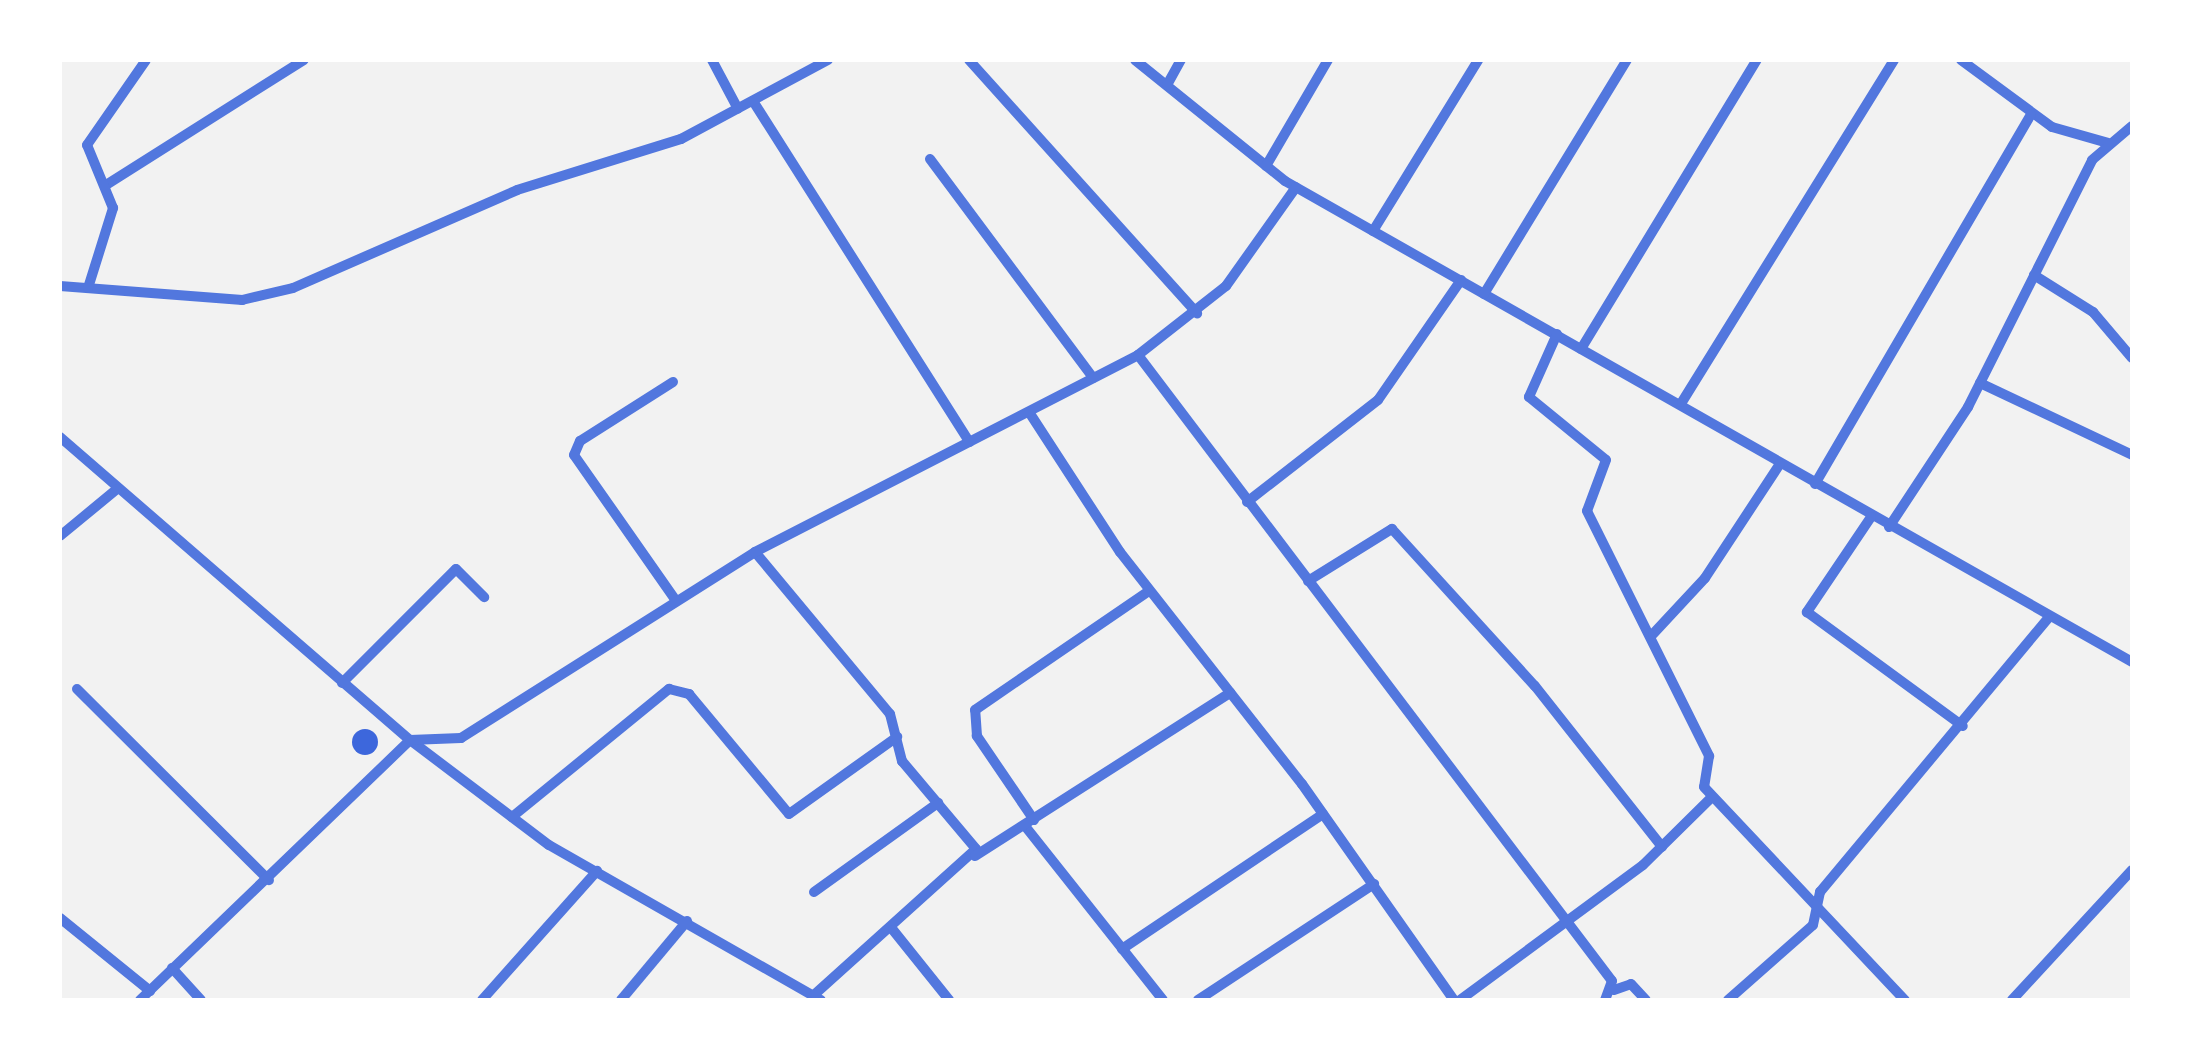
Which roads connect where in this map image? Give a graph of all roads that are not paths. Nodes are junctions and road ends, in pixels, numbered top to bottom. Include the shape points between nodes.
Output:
1 (146, 60) edge
2 (304, 60) edge
3 (712, 60) edge
4 (828, 60) edge
5 (970, 60) edge
6 (1135, 60) edge
7 (1181, 60) edge
8 (1328, 60) edge
9 (1478, 60) edge
10 (1626, 60) edge
11 (1756, 60) edge
12 (1894, 60) edge
13 (1961, 60) edge
14 (1166, 85) junction
15 (752, 101) junction
16 (738, 109) junction
17 (2031, 115) junction
18 (2132, 126) edge
19 (2108, 143) junction
20 (930, 158) dead end
21 (1266, 166) junction
22 (106, 185) junction
23 (1296, 188) junction
24 (1373, 231) junction
25 (2034, 276) junction
26 (1460, 280) junction
27 (88, 288) junction
28 (61, 290) edge
29 (1484, 294) junction
30 (1198, 312) junction
31 (1557, 334) junction
32 (1581, 349) junction
33 (1138, 354) junction
34 (2132, 358) edge
35 (1093, 378) junction
36 (673, 382) dead end
37 (1980, 383) junction
38 (1682, 402) junction
39 (1030, 412) junction
40 (60, 437) edge
41 (969, 442) junction
42 (2132, 455) edge
43 (1780, 464) junction
44 (1815, 484) junction
45 (116, 489) junction
46 (1247, 502) junction
47 (1871, 517) junction
48 (1888, 527) junction
49 (60, 536) edge
50 (755, 552) junction
51 (1308, 581) junction
52 (1149, 591) junction
53 (484, 597) dead end
54 (674, 598) junction
55 (2048, 618) junction
56 (1653, 634) junction
57 (2132, 662) edge
58 (342, 683) junction
59 (77, 689) dead end
60 (1230, 693) junction
61 (1963, 726) junction
62 (897, 737) junction
63 (410, 740) junction
64 (1712, 796) junction
65 (938, 802) junction
66 (1324, 814) junction
67 (512, 817) junction
68 (1029, 823) junction
69 (1662, 848) junction
70 (976, 856) junction
71 (2132, 870) edge
72 (597, 871) junction
73 (269, 880) junction
74 (1374, 884) junction
75 (814, 892) dead end
76 (1816, 912) junction
77 (60, 918) edge
78 (688, 920) junction
79 (1568, 924) junction
80 (893, 930) junction
81 (1122, 948) junction
82 (172, 968) junction
83 (150, 990) junction
84 (1614, 990) junction
85 (818, 997) edge
86 (140, 1000) edge
87 (201, 1000) edge
88 (482, 1000) edge
89 (621, 1000) edge
90 (949, 1000) edge
91 (1164, 1000) edge
92 (1198, 1000) edge
93 (1457, 1000) edge
94 (1605, 1000) edge
95 (1646, 1000) edge
96 (1728, 1000) edge
97 (1905, 1000) edge
98 (2012, 1000) edge

1 - 22 street via 87,146
2 - 22 street
3 - 16 street
4 - 15 street
5 - 30 street
6 - 14 street
7 - 14 street
8 - 21 street
9 - 24 street
10 - 29 street
11 - 32 street
12 - 38 street
13 - 17 street
14 - 21 street
15 - 16 street
15 - 41 street
16 - 27 street via 681,139 518,190 293,288 242,300
17 - 19 street
17 - 44 street
18 - 19 street
19 - 25 street
20 - 35 street
21 - 23 street
22 - 27 street via 112,222
23 - 24 street
23 - 30 street
24 - 26 street
25 - 34 street via 2093,312
25 - 37 street
26 - 29 street
26 - 46 street via 1378,400
27 - 28 street
29 - 31 street
30 - 33 street
31 - 32 street
31 - 56 street via 1530,397 1606,460 1587,511
32 - 38 street
33 - 35 street
33 - 46 street
35 - 39 street
36 - 54 street via 580,441 574,455
37 - 42 street
37 - 48 street
38 - 43 street
39 - 41 street
39 - 52 street
40 - 45 street
41 - 50 street
43 - 44 street
43 - 56 street via 1706,578
44 - 47 street
45 - 49 street
45 - 58 street
46 - 51 street
47 - 48 street
47 - 61 street via 1808,612
48 - 55 street
50 - 54 street
50 - 62 street via 890,714
51 - 69 street via 1392,529 1535,686
51 - 79 street
52 - 60 street
52 - 68 street via 974,710 977,736
53 - 58 street via 456,569
54 - 63 street via 461,738
55 - 57 street
55 - 61 street
56 - 64 street via 1709,756 1702,782
58 - 63 street
59 - 73 street
60 - 66 street
60 - 68 street
61 - 76 street via 1820,892
62 - 65 street via 902,761
62 - 67 street via 789,814 688,694 669,689
63 - 67 street
63 - 73 street
64 - 69 street
64 - 76 street
65 - 70 street
65 - 75 street
66 - 74 street
66 - 81 street
67 - 72 street
68 - 70 street
68 - 81 street
69 - 79 street
70 - 80 street
71 - 98 street
72 - 78 street
72 - 88 street
73 - 82 street
74 - 92 street
74 - 93 street
76 - 96 street
76 - 97 street
77 - 83 street
78 - 85 street
78 - 89 street
79 - 84 street
79 - 93 street
80 - 85 street
80 - 90 street
81 - 91 street
82 - 83 street
82 - 87 street
83 - 86 street
84 - 94 street
84 - 95 street via 1631,984

